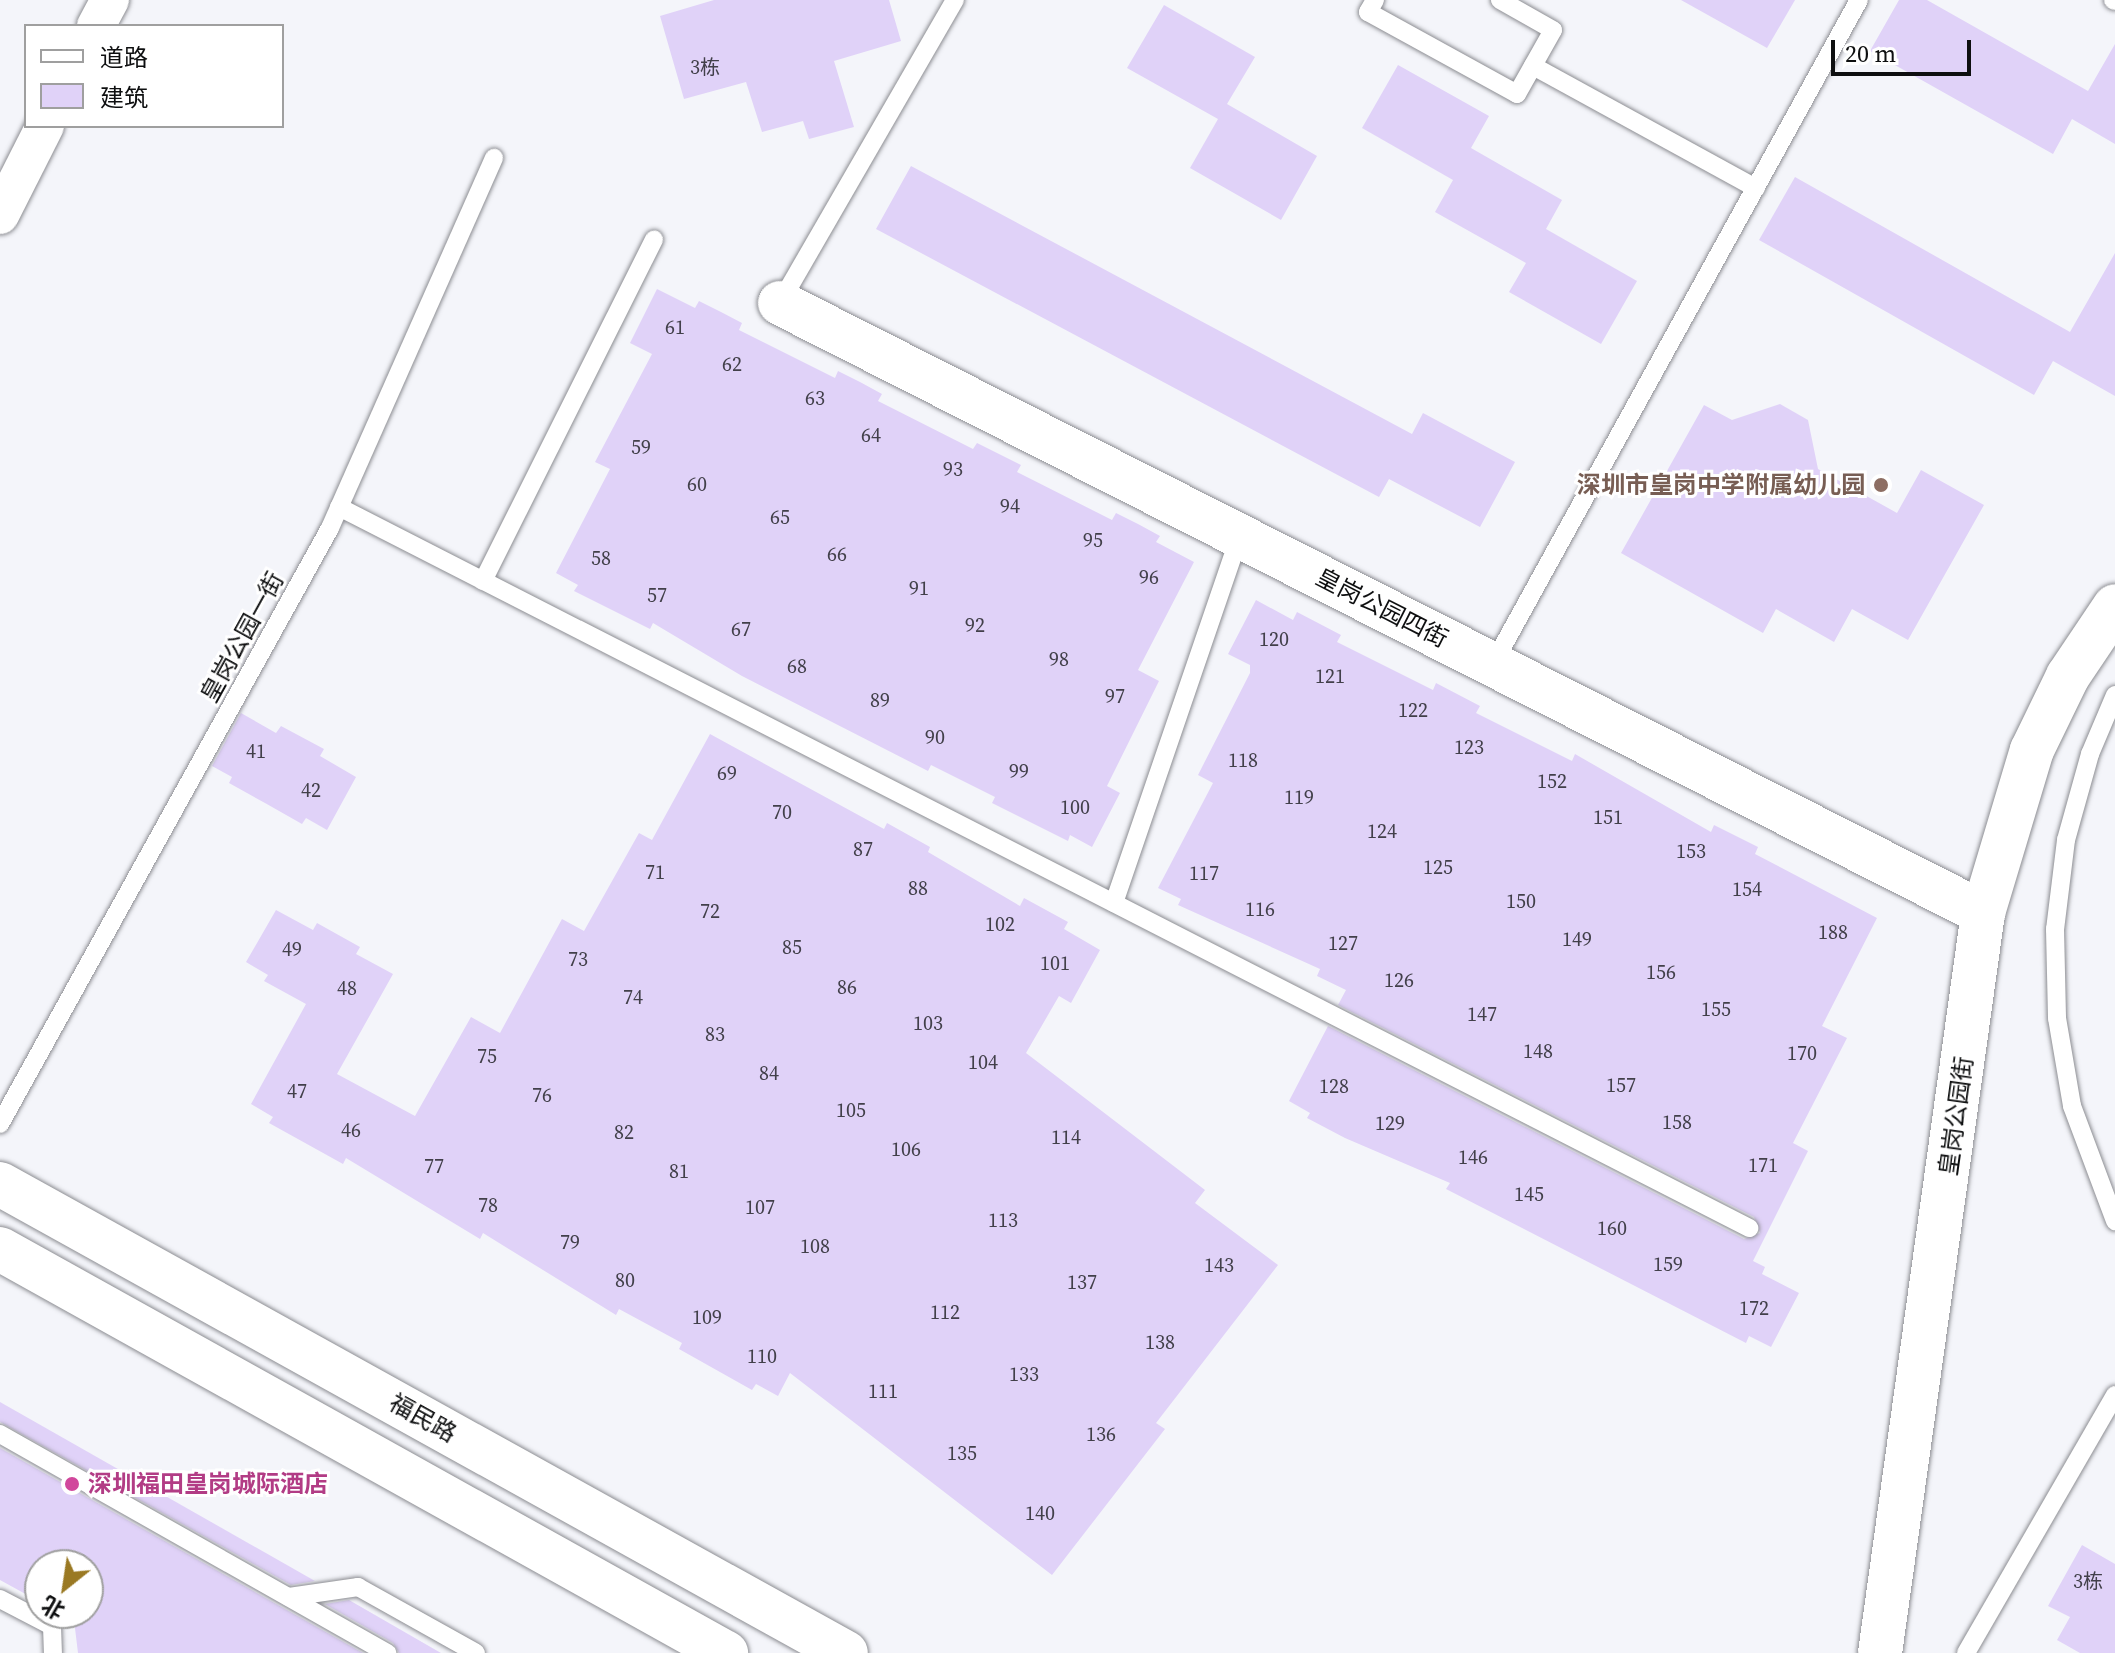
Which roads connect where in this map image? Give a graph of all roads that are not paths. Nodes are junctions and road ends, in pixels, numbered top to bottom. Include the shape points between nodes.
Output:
1 (110, 0) edge
2 (955, 0) edge
3 (1375, 0) edge
4 (1500, 0) edge
5 (1859, 0) edge
6 (97, 24) edge
7 (1533, 66) junction
8 (44, 128) edge
9 (494, 158) dead end
10 (1756, 188) junction
11 (0, 215) edge
12 (654, 239) dead end
13 (780, 303) joint
14 (339, 507) junction
15 (1240, 536) junction
16 (483, 581) junction
17 (2115, 606) edge
18 (1493, 664) junction
19 (2115, 695) edge
20 (1114, 903) junction
21 (1983, 913) junction
22 (0, 1124) edge
23 (0, 1184) edge
24 (2115, 1221) edge
25 (1749, 1228) dead end
26 (0, 1249) edge
27 (2115, 1395) edge
28 (0, 1434) edge
29 (289, 1597) junction
30 (0, 1599) edge
31 (53, 1653) edge
32 (387, 1653) edge
33 (476, 1653) edge
34 (726, 1653) edge
35 (846, 1653) edge
36 (1880, 1653) edge
37 (1966, 1653) edge

1 - 6 street
2 - 13 lane
3 - 7 lane via 1368,12 1517,94
4 - 7 lane via 1553,30
5 - 10 lane
7 - 10 lane
8 - 11 street
9 - 14 lane, 皇岗公园一街
10 - 18 lane
12 - 16 lane
13 - 15 street, 皇岗公园四街
14 - 16 lane
14 - 22 lane, 皇岗公园一街
15 - 18 street, 皇岗公园四街
15 - 20 lane
16 - 20 lane
17 - 21 street, 皇岗公园街 via 2068,676 2032,750
18 - 21 street, 皇岗公园四街
19 - 24 lane via 2090,754 2066,840 2055,929 2057,1018 2072,1106
20 - 25 lane
21 - 36 street, 皇岗公园街
23 - 35 street, 福民路
26 - 34 street
27 - 37 lane
28 - 29 lane
29 - 32 lane
29 - 33 lane via 358,1587
30 - 31 lane via 52,1626

